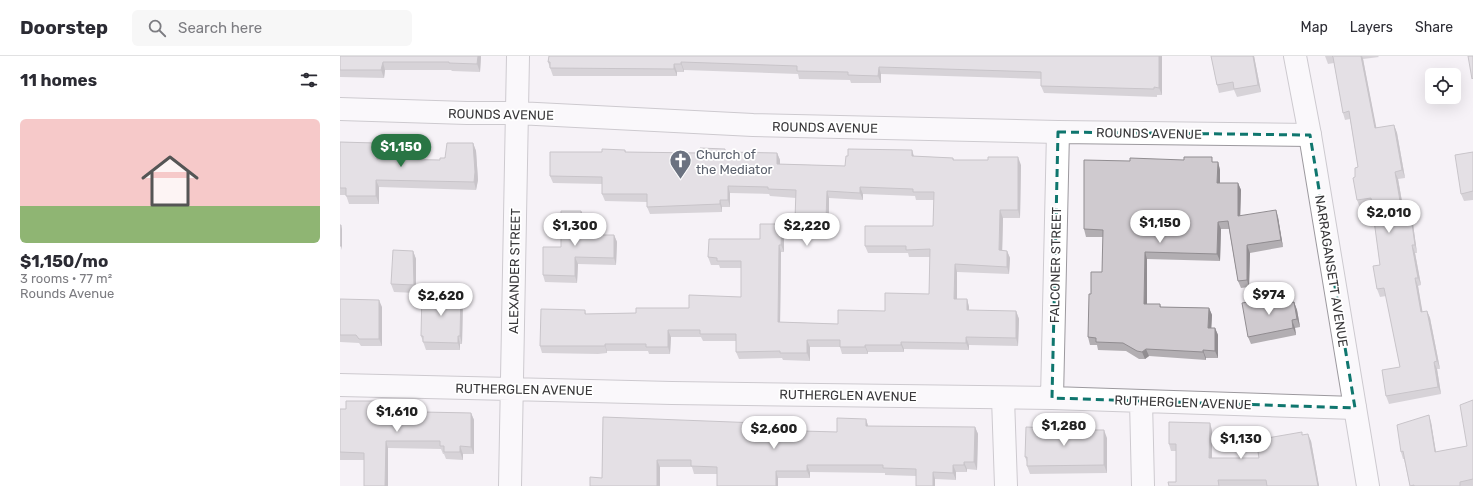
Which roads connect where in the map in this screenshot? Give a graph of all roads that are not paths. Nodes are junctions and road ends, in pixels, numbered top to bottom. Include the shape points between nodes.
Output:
1 (518, 56) edge
2 (1295, 56) edge
3 (340, 109) edge
4 (517, 113) junction
5 (1058, 132) junction
6 (1310, 135) junction
7 (340, 385) edge
8 (512, 388) junction
9 (1003, 398) junction
10 (1052, 398) junction
11 (1141, 401) junction
12 (1355, 408) junction
13 (510, 486) edge
14 (1006, 486) edge
15 (1143, 486) edge
16 (1368, 486) edge

1 - 4 street, ALEXANDER STREET
2 - 6 street, NARRAGANSETT AVENUE
3 - 4 street, ROUNDS AVENUE via 467,114
4 - 5 street, ROUNDS AVENUE via 753,125
4 - 8 street, ALEXANDER STREET
5 - 6 street, ROUNDS AVENUE
5 - 10 street, FALCONER STREET
6 - 12 street, NARRAGANSETT AVENUE
7 - 8 street, RUTHERGLEN AVENUE
8 - 9 street, RUTHERGLEN AVENUE
8 - 13 street, ALEXANDER STREET
9 - 10 street, RUTHERGLEN AVENUE
9 - 14 street
10 - 11 street, RUTHERGLEN AVENUE
11 - 12 street, RUTHERGLEN AVENUE
11 - 15 street
12 - 16 street, NARRAGANSETT AVENUE

